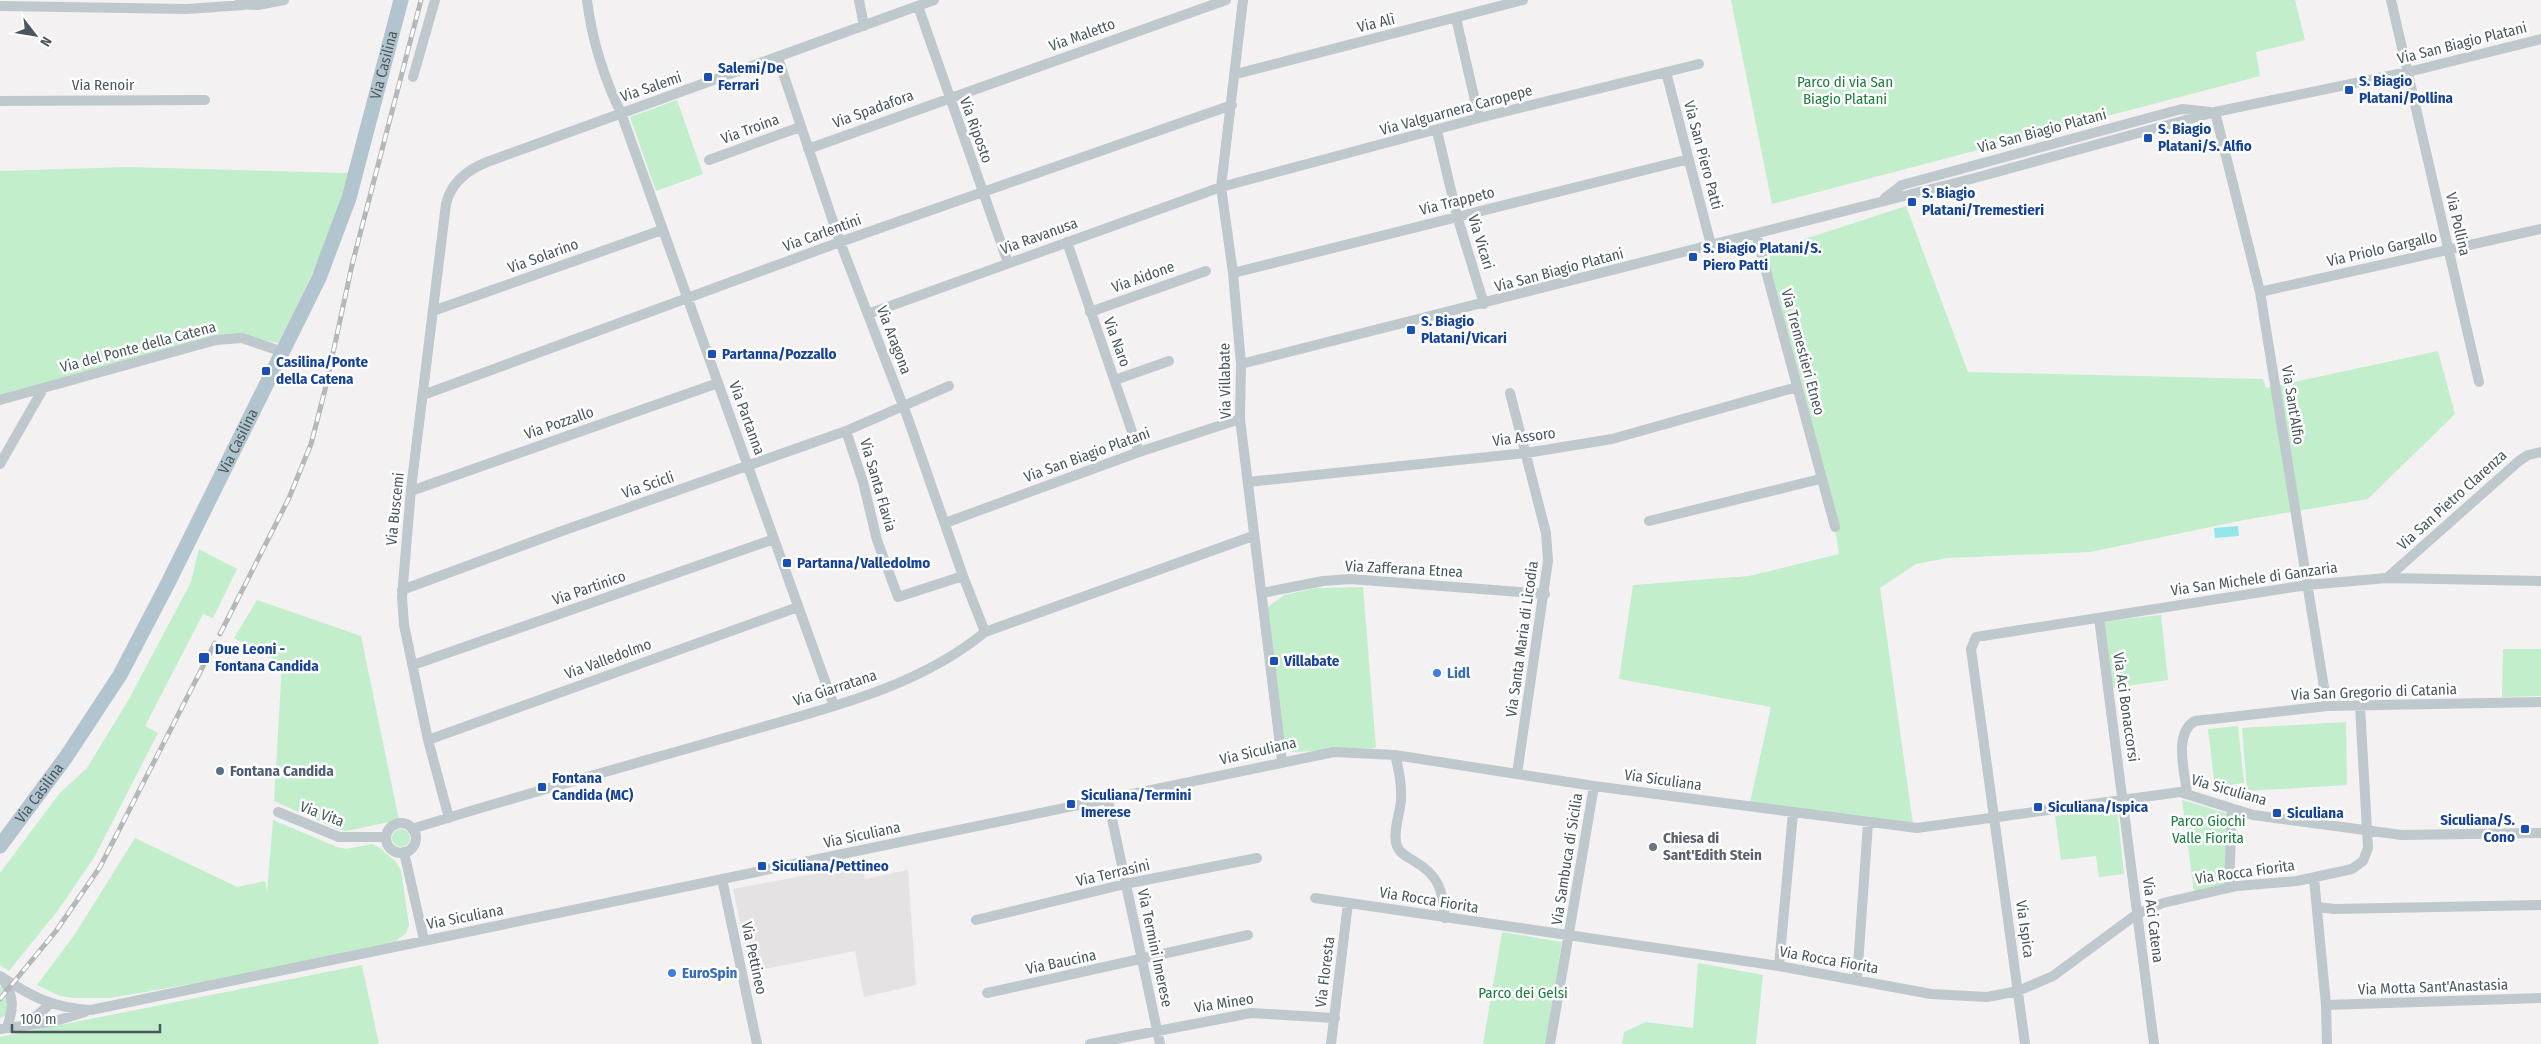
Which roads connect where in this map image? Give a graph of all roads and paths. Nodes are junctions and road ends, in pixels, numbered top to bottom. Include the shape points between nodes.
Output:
1 (151, 0) edge
2 (225, 0) edge
3 (284, 0) edge
4 (401, 0) edge
5 (435, 0) edge
6 (587, 0) edge
7 (859, 0) edge
8 (934, 0) edge
9 (1226, 0) edge
10 (1243, 0) edge
11 (1524, 0) edge
12 (2391, 0) edge
13 (244, 5) junction
14 (0, 6) edge
15 (134, 6) junction
16 (918, 6) junction
17 (1456, 18) junction
18 (864, 26) junction
19 (2541, 39) edge
20 (778, 58) junction
21 (1700, 64) dead end
22 (1666, 72) junction
23 (2408, 72) junction
24 (1236, 74) junction
25 (413, 77) dead end
26 (949, 98) junction
27 (206, 100) dead end
28 (0, 101) edge
29 (1232, 104) junction
30 (2174, 111) junction
31 (2214, 112) junction
32 (621, 113) junction
33 (1480, 118) junction
34 (2178, 124) junction
35 (800, 127) junction
36 (1437, 130) junction
37 (808, 149) junction
38 (1689, 159) junction
39 (709, 160) dead end
40 (1221, 187) junction
41 (983, 193) junction
42 (447, 200) joint
43 (1883, 200) junction
44 (1457, 216) junction
45 (2541, 229) edge
46 (662, 230) junction
47 (1756, 234) junction
48 (840, 242) junction
49 (1067, 242) junction
50 (1712, 245) junction
51 (2449, 249) junction
52 (1008, 263) junction
53 (1206, 271) dead end
54 (1233, 273) junction
55 (2260, 292) junction
56 (687, 299) junction
57 (1484, 304) junction
58 (433, 311) junction
59 (1090, 312) junction
60 (868, 314) junction
61 (283, 352) junction
62 (1169, 361) dead end
63 (1242, 364) junction
64 (1115, 380) junction
65 (2479, 382) dead end
66 (718, 383) junction
67 (950, 386) dead end
68 (1797, 387) junction
69 (42, 389) junction
70 (1510, 393) dead end
71 (424, 395) junction
72 (0, 400) edge
73 (903, 407) junction
74 (1240, 419) junction
75 (846, 430) junction
76 (1139, 452) junction
77 (2541, 452) edge
78 (1526, 454) junction
79 (0, 464) edge
80 (748, 466) junction
81 (1820, 479) junction
82 (1248, 482) junction
83 (411, 491) junction
84 (1649, 521) dead end
85 (945, 523) junction
86 (1835, 527) dead end
87 (1253, 536) junction
88 (774, 539) junction
89 (963, 576) junction
90 (2387, 578) junction
91 (2541, 581) edge
92 (2307, 585) junction
93 (402, 590) junction
94 (1262, 593) junction
95 (1545, 594) junction
96 (798, 607) junction
97 (2098, 618) junction
98 (986, 632) junction
99 (1974, 640) joint
100 (414, 665) junction
101 (2541, 702) edge
102 (834, 706) junction
103 (2327, 706) junction
104 (2360, 706) junction
105 (428, 740) junction
106 (1395, 755) junction
107 (1282, 761) junction
108 (1517, 774) junction
109 (1594, 786) junction
110 (2187, 793) junction
111 (1108, 800) junction
112 (2124, 800) junction
113 (2232, 809) junction
114 (278, 812) dead end
115 (1793, 813) junction
116 (449, 818) junction
117 (1995, 818) junction
118 (1868, 823) junction
119 (412, 829) junction
120 (2367, 831) junction
121 (2541, 833) edge
122 (386, 837) junction
123 (0, 846) edge
124 (404, 852) junction
125 (1257, 858) dead end
126 (2314, 878) junction
127 (722, 879) junction
128 (1125, 884) junction
129 (2229, 887) junction
130 (1315, 898) dead end
131 (1348, 903) junction
132 (2541, 905) edge
133 (2316, 907) junction
134 (2137, 914) junction
135 (1444, 918) junction
136 (976, 920) dead end
137 (1248, 935) dead end
138 (1569, 937) junction
139 (424, 940) junction
140 (1142, 960) junction
141 (1779, 966) junction
142 (1, 977) edge
143 (1857, 980) junction
144 (2018, 991) junction
145 (987, 993) dead end
146 (2541, 998) edge
147 (50, 1004) junction
148 (2326, 1005) junction
149 (91, 1010) junction
150 (1335, 1018) junction
151 (26, 1025) junction
152 (3, 1028) edge
153 (1157, 1030) junction
154 (757, 1044) edge
155 (1090, 1044) edge
156 (1160, 1044) edge
157 (1331, 1044) edge
158 (1550, 1044) edge
159 (2024, 1044) edge
160 (2154, 1044) edge
161 (2327, 1044) edge

1 - 15 street
2 - 13 street
3 - 13 street
4 - 61 main road, Via Casilina via 342,222 323,270
5 - 25 street, Via Casilina
6 - 32 street, Via Partanna via 599,64
7 - 18 street
8 - 16 street, Via Salemi
9 - 26 street, Via Maletto
10 - 24 street, Via Villabate
11 - 17 street, Via Alì
12 - 23 street, Via Pollina
13 - 15 street via 199,8
14 - 15 street
16 - 18 street, Via Salemi
16 - 26 street, Via Riposto
17 - 24 street, Via Alì
17 - 33 street
18 - 20 street, Via Salemi
19 - 23 street, Via San Biagio Platani
20 - 32 street, Via Salemi
20 - 35 street, Via Aragona
21 - 22 street, Via Valguarnera Caropepe
22 - 33 street, Via Valguarnera Caropepe
22 - 38 street, Via San Piero Patti
23 - 31 street, Via San Biagio Platani
23 - 51 street, Via Pollina
24 - 29 street, Via Villabate
26 - 37 street, Via Spadafora
26 - 41 street, Via Riposto
27 - 28 street, Via Renoir
29 - 40 street, Via Villabate
29 - 41 street, Via Carlentini
30 - 31 street, Via San Biagio Platani
30 - 34 street
30 - 43 street, Via San Biagio Platani via 1902,185
31 - 34 street, Via San Biagio Platani
31 - 55 street, Via Sant'Alfio
32 - 42 street, Via Salemi via 474,168 456,183
32 - 46 street, Via Partanna
33 - 36 street, Via Valguarnera Caropepe
34 - 43 street, Via San Biagio Platani
35 - 37 street, Via Aragona
35 - 39 street, Via Troina
36 - 40 street, Via Valguarnera Caropepe
36 - 44 street, Via Vicari
37 - 48 street, Via Aragona
38 - 44 street, Via Trappeto
38 - 50 street, Via San Piero Patti
40 - 49 street, Via Ravanusa
40 - 54 street, Via Villabate
41 - 48 street, Via Carlentini
41 - 52 street, Via Riposto
42 - 58 street, Via Buscemi
43 - 47 street, Via San Biagio Platani
44 - 54 street, Via Trappeto
44 - 57 street, Via Vicari
45 - 51 street, Via Priolo Gargallo
46 - 56 street, Via Partanna
46 - 58 street, Via Solarino
47 - 50 street, Via San Biagio Platani
47 - 68 street, Via Tremestieri Etneo
48 - 56 street, Via Carlentini
48 - 60 street, Via Aragona
49 - 52 street, Via Ravanusa
49 - 59 street, Via Naro
50 - 57 street, Via San Biagio Platani
51 - 55 street, Via Priolo Gargallo
51 - 65 street, Via Pollina
52 - 60 street, Via Ravanusa
53 - 59 street, Via Aidone
54 - 63 street, Via Villabate
55 - 92 street, Via Sant'Alfio
56 - 66 street, Via Partanna
56 - 71 street, Via Carlentini
57 - 63 street, Via San Biagio Platani
58 - 71 street, Via Buscemi
59 - 64 street, Via Naro
60 - 73 street, Via Aragona
61 - 69 street, Via del Ponte della Catena via 249,340 220,339
61 - 123 main road, Via Casilina via 120,675 66,757
62 - 64 street
63 - 74 street, Via Villabate
64 - 76 street, Via Naro
66 - 80 street, Via Partanna
66 - 83 street, Via Pozzallo
67 - 73 street, Via Scicli
68 - 78 street, Via Assoro via 1612,439
68 - 81 street, Via Tremestieri Etneo
69 - 72 street, Via del Ponte della Catena
69 - 79 street
70 - 78 street, Via Santa Maria di Licodia
71 - 83 street, Via Buscemi
73 - 75 street, Via Scicli
73 - 85 street, Via Aragona
74 - 76 street, Via San Biagio Platani
74 - 82 street, Via Villabate
75 - 80 street, Via Scicli
75 - 89 street, Via Santa Flavia via 877,540 898,597
76 - 85 street, Via San Biagio Platani
77 - 90 street, Via San Pietro Clarenza via 2522,459
78 - 82 street, Via Assoro
78 - 95 street, Via Santa Maria di Licodia via 1546,533
80 - 88 street, Via Partanna
80 - 93 street, Via Scicli
81 - 84 street
81 - 86 street, Via Tremestieri Etneo
82 - 87 street, Via Villabate
83 - 93 street, Via Buscemi
85 - 89 street, Via Aragona
87 - 94 street, Via Villabate
87 - 98 street, Via Giarratana
88 - 96 street, Via Partanna
88 - 100 street, Via Partinico
89 - 98 street, Via Aragona
90 - 91 street, Via San Michele di Ganzaria
90 - 92 street, Via San Michele di Ganzaria
92 - 97 street, Via San Michele di Ganzaria
92 - 103 street, Via Sant'Alfio
93 - 100 street, Via Buscemi via 403,618
94 - 95 street, Via Zafferana Etnea via 1323,581 1350,580
94 - 107 street, Via Villabate
95 - 108 street, Via Santa Maria di Licodia
96 - 102 street, Via Partanna
96 - 105 street, Via Valledolmo
97 - 99 street, Via San Michele di Ganzaria via 1982,634
97 - 112 street, Via Aci Bonaccorsi
98 - 102 street, Via Giarratana via 955,655 925,670
99 - 117 street, Via Ispica via 1971,649
100 - 105 street, Via Buscemi
101 - 104 street, Via San Gregorio di Catania
102 - 116 street, Via Giarratana
103 - 104 street, Via San Gregorio di Catania
103 - 110 street, Via San Gregorio di Catania via 2192,723 2182,742
104 - 120 street
105 - 116 street, Via Buscemi
106 - 107 street, Via Siculiana via 1334,752
106 - 108 street, Via Siculiana
106 - 135 street via 1401,789 1396,835 1398,847 1438,880
107 - 111 street, Via Siculiana
108 - 109 street, Via Siculiana
109 - 115 street, Via Siculiana
109 - 138 street, Via Sambuca di Sicilia
110 - 112 street, Via Siculiana
110 - 113 street, Via Siculiana
111 - 127 street, Via Siculiana
111 - 128 street, Via Termini Imerese
112 - 117 street, Via Siculiana
112 - 134 street, Via Aci Catena
113 - 120 street, Via Siculiana via 2253,815
113 - 129 street
114 - 122 street, Via Vita via 339,838
115 - 118 street, Via Siculiana
115 - 141 street
116 - 119 street, Via Giarratana
117 - 118 street, Via Siculiana via 1917,828
117 - 144 street, Via Ispica
118 - 143 street
119 - 122 street via 398,824
119 - 124 street via 414,844
120 - 121 street, Via Siculiana via 2402,835
120 - 126 street via 2367,851 2360,864
122 - 124 street via 392,850
124 - 139 street
125 - 128 street, Via Terrasini
126 - 129 street, Via Rocca Fiorita
126 - 133 street
127 - 139 street, Via Siculiana
127 - 154 street, Via Pettineo
128 - 136 street, Via Terrasini
128 - 140 street, Via Termini Imerese
129 - 134 street, Via Rocca Fiorita via 2176,898
130 - 131 street, Via Rocca Fiorita
131 - 135 street, Via Rocca Fiorita
131 - 150 street, Via Floresta
132 - 133 street
133 - 148 street
134 - 144 street, Via Rocca Fiorita via 2063,970
134 - 160 street, Via Aci Catena
135 - 138 street, Via Rocca Fiorita
137 - 140 street, Via Baucina
138 - 141 street, Via Rocca Fiorita
138 - 158 street, Via Sambuca di Sicilia
139 - 149 street, Via Siculiana via 382,952
140 - 145 street, Via Baucina
140 - 153 street, Via Termini Imerese
141 - 143 street, Via Rocca Fiorita
142 - 147 street, Via Siculiana
142 - 152 street via 11,992 13,1003
143 - 144 street, Via Rocca Fiorita via 1938,995 1987,997
144 - 159 street, Via Ispica
146 - 148 street, Via Motta Sant'Anastasia
147 - 149 street, Via Siculiana
147 - 151 street
148 - 161 street
149 - 151 street via 56,1021
150 - 153 street, Via Mineo via 1257,1012
150 - 157 street, Via Floresta
151 - 152 street
153 - 155 street, Via Mineo
153 - 156 street, Via Termini Imerese

